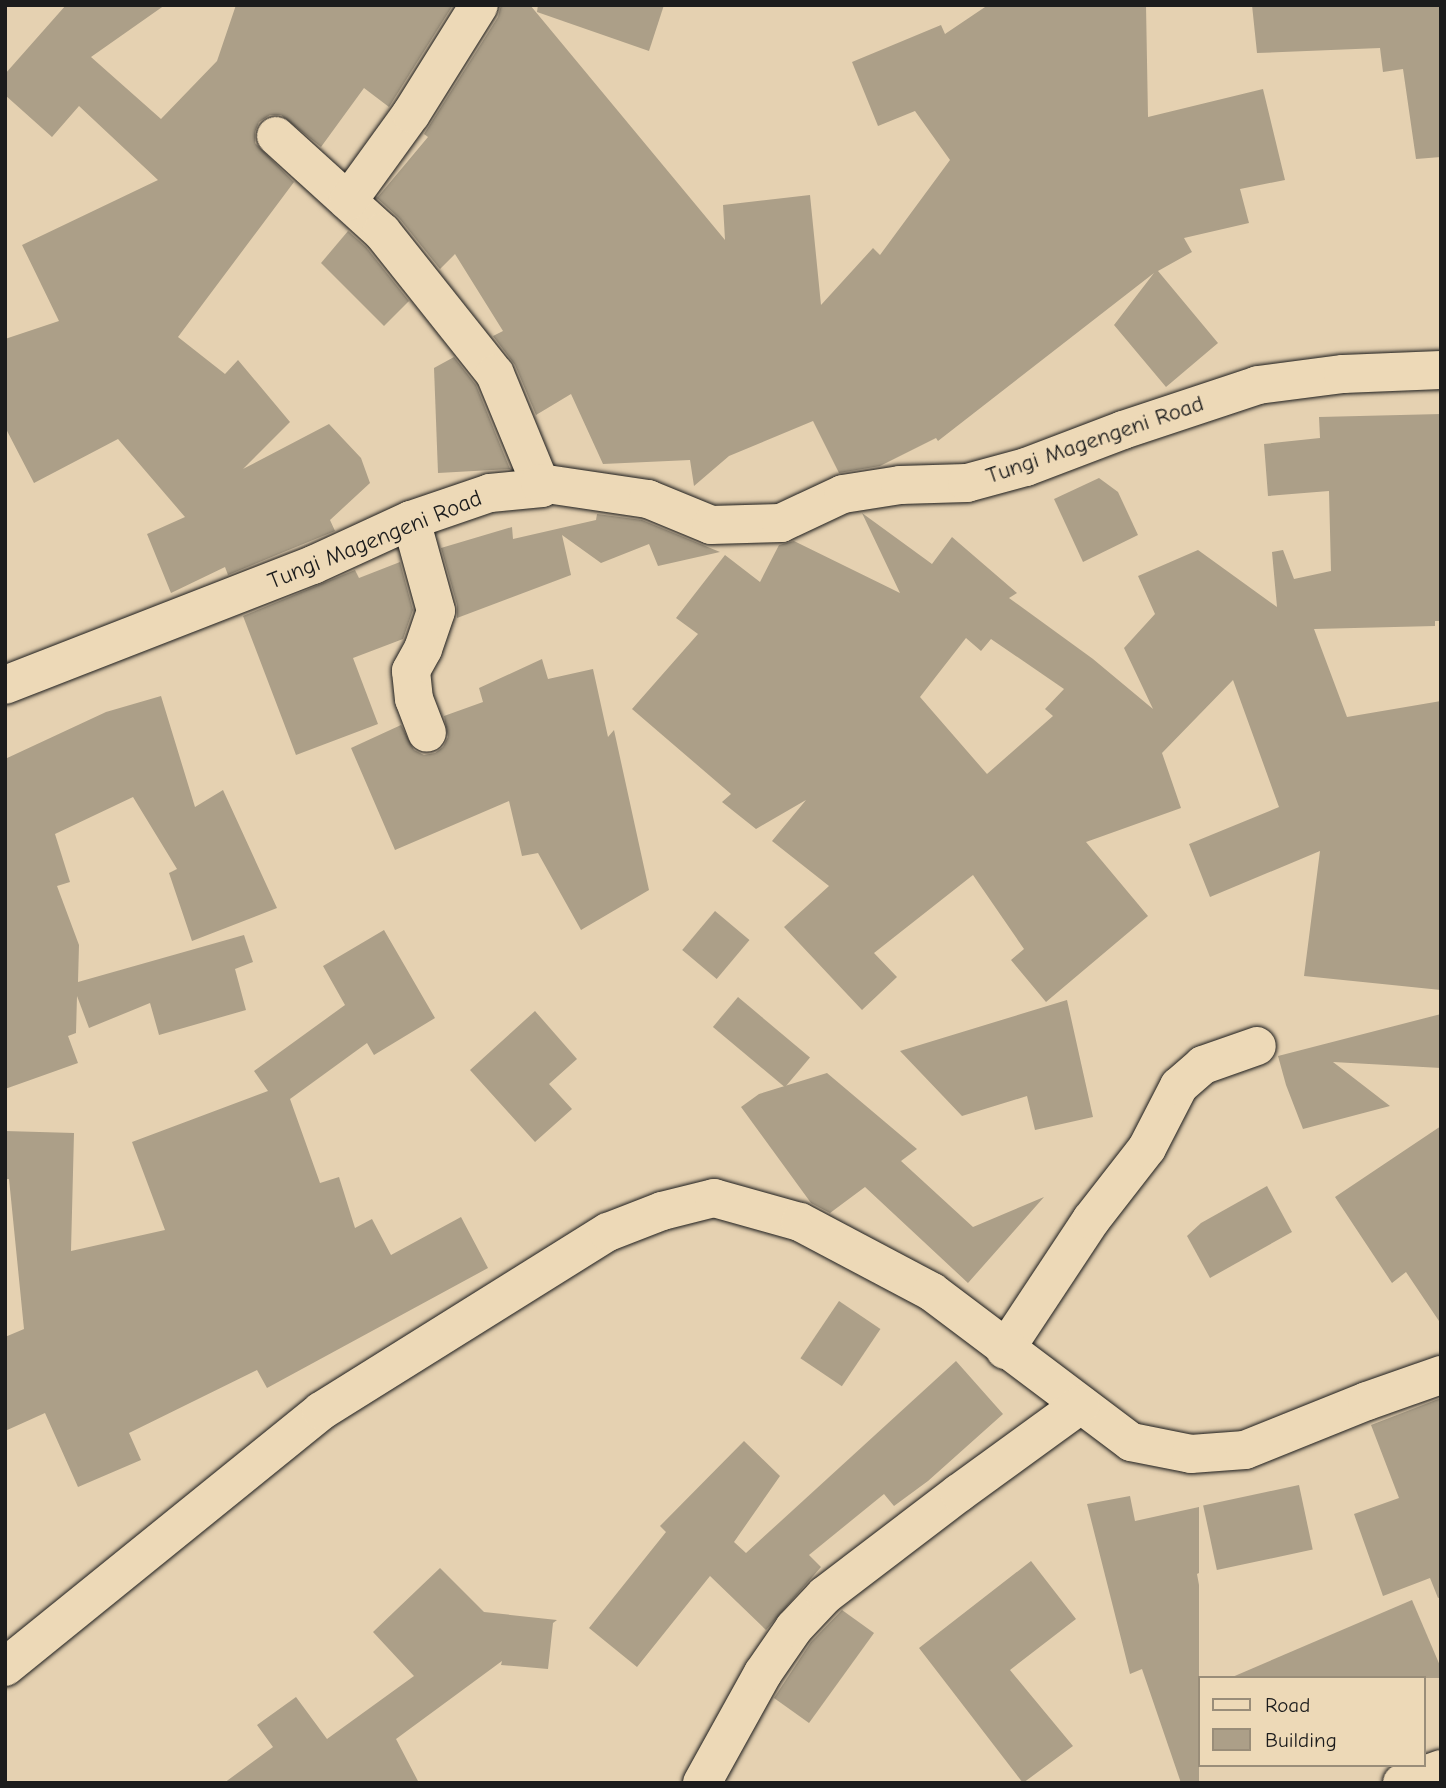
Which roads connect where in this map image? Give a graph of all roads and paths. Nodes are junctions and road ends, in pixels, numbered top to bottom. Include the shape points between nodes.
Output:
1 (479, 5) edge
2 (276, 136) dead end
3 (348, 201) junction
4 (1441, 370) edge
5 (540, 484) junction
6 (411, 520) junction
7 (5, 685) edge
8 (427, 733) dead end
9 (1257, 1046) dead end
10 (1005, 1350) junction
11 (1441, 1375) edge
12 (1080, 1405) junction
13 (5, 1667) edge
14 (1441, 1769) edge
15 (702, 1783) edge
16 (1402, 1783) edge

1 - 3 street via 411,114
2 - 3 street
3 - 5 street via 382,232 495,374
4 - 5 street, Tungi Magengeni Road via 1343,374 1258,385 1026,467 967,484 900,485 843,494 780,523 711,525 648,499
5 - 6 street, Tungi Magengeni Road via 542,488 490,493
6 - 7 street, Tungi Magengeni Road via 313,565
6 - 8 street via 436,611 411,671 414,699
9 - 10 street via 1203,1065 1179,1086 1147,1148 1091,1220
10 - 12 street
10 - 13 street via 933,1292 800,1222 714,1198 663,1211 608,1232 321,1411
11 - 12 street via 1245,1450 1191,1454 1131,1442
12 - 15 street via 825,1595 794,1628 763,1673
14 - 16 street

